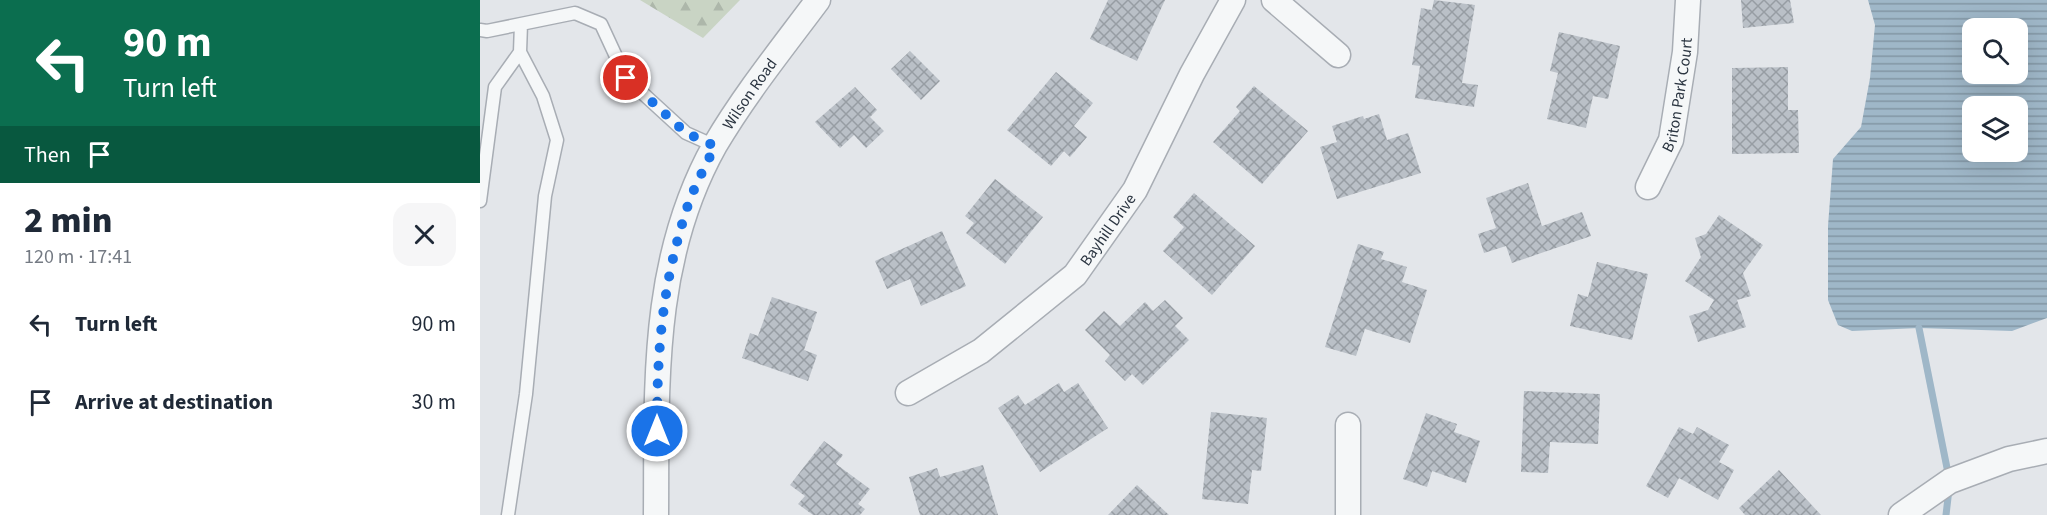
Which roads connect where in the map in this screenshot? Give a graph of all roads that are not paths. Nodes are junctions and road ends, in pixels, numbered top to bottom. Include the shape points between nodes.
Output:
1 (818, 0) edge
2 (1233, 0) edge
3 (1274, 0) edge
4 (1688, 0) edge
5 (521, 24) junction
6 (480, 30) edge
7 (520, 52) junction
8 (1338, 55) dead end
9 (715, 146) junction
10 (1648, 187) dead end
11 (480, 201) edge
12 (908, 393) dead end
13 (1348, 425) dead end
14 (2047, 451) edge
15 (508, 515) edge
16 (656, 515) edge
17 (1348, 515) edge
18 (1901, 515) edge

1 - 9 street, Wilson Road
2 - 12 street, Bayhill Drive via 1135,190 1075,275 981,351
3 - 8 street
4 - 10 street, Briton Park Court via 1671,140
5 - 6 lane
5 - 7 lane
5 - 9 lane via 575,13 601,24 626,78 686,133
7 - 11 lane via 495,87
7 - 15 lane via 543,96 556,140 545,196 526,394
9 - 16 street, Wilson Road via 689,203 670,266 661,320
13 - 17 street
14 - 18 street via 2009,459 1950,481

